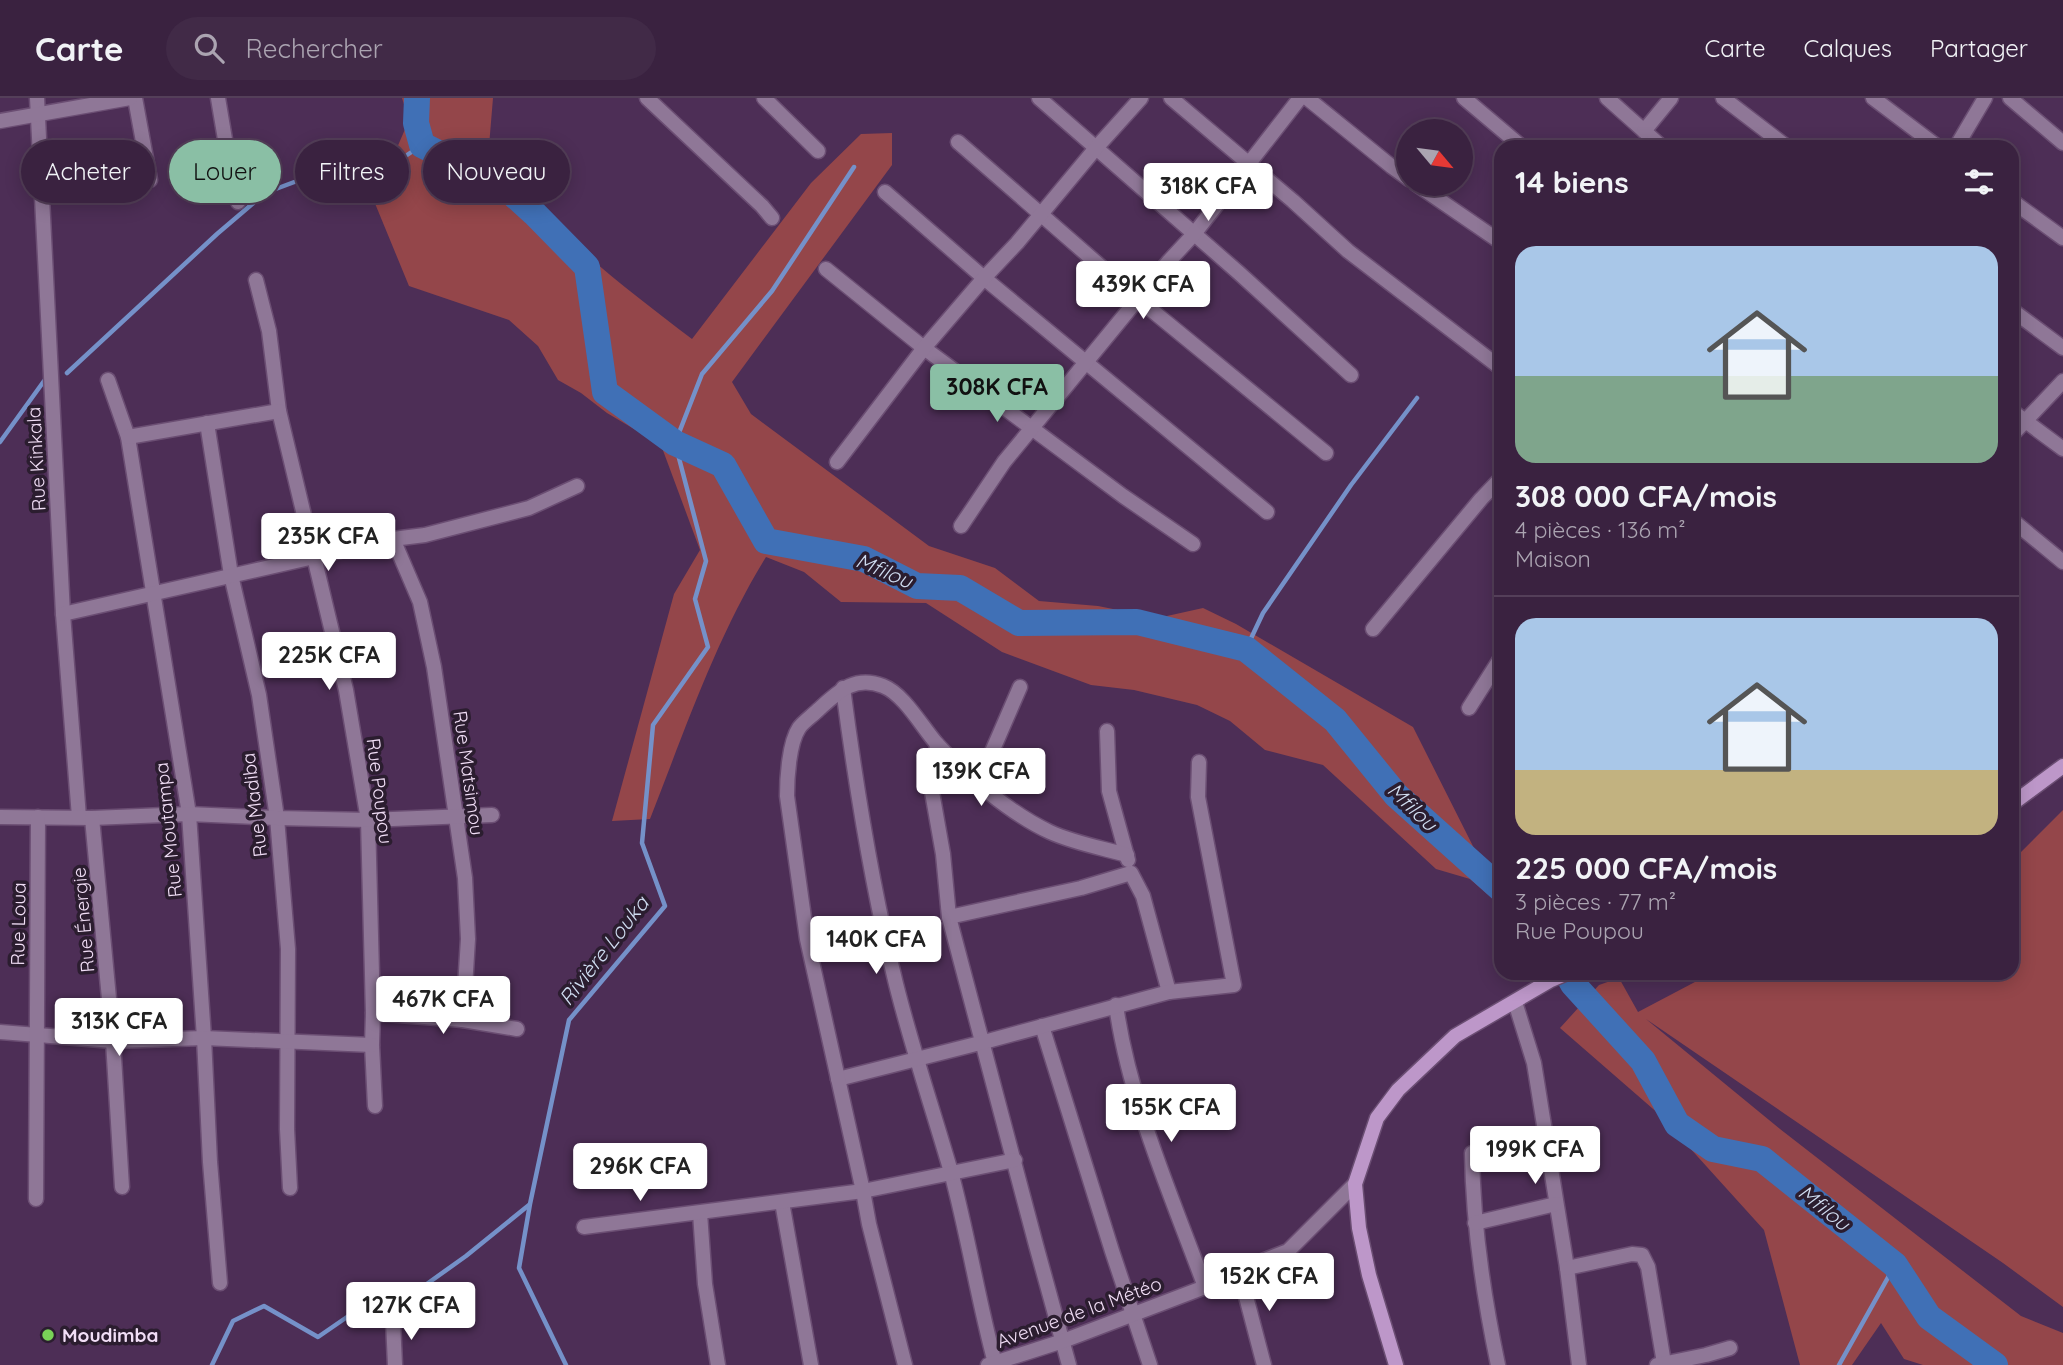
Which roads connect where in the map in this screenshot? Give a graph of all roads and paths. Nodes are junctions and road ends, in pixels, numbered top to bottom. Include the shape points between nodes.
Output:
1 (37, 98) edge
2 (133, 98) edge
3 (218, 98) edge
4 (647, 98) edge
5 (764, 98) edge
6 (1039, 98) edge
7 (1141, 98) edge
8 (1171, 98) edge
9 (1300, 98) edge
10 (1307, 98) edge
11 (1464, 98) edge
12 (1606, 98) edge
13 (1671, 98) edge
14 (1723, 98) edge
15 (1873, 98) edge
16 (1985, 98) edge
17 (2010, 98) edge
18 (38, 115) junction
19 (0, 121) edge
20 (1644, 131) junction
21 (142, 140) edge
22 (225, 140) edge
23 (1514, 140) edge
24 (1654, 140) edge
25 (1778, 140) edge
26 (1929, 140) edge
27 (1960, 140) edge
28 (958, 142) dead end
29 (2063, 143) edge
30 (1096, 148) junction
31 (818, 150) dead end
32 (1249, 164) junction
33 (1396, 168) edge
34 (885, 192) dead end
35 (1433, 196) edge
36 (2019, 206) edge
37 (1041, 214) junction
38 (772, 218) dead end
39 (1194, 234) junction
40 (1494, 238) edge
41 (2063, 238) edge
42 (826, 269) dead end
43 (984, 278) junction
44 (256, 280) dead end
45 (1138, 299) junction
46 (2019, 315) edge
47 (924, 348) junction
48 (2063, 348) edge
49 (1085, 362) junction
50 (1494, 363) edge
51 (1351, 375) dead end
52 (108, 380) dead end
53 (2063, 381) edge
54 (279, 411) junction
55 (2019, 416) edge
56 (2025, 421) junction
57 (207, 423) junction
58 (2019, 427) edge
59 (1031, 428) junction
60 (128, 437) junction
61 (2063, 449) edge
62 (1326, 453) dead end
63 (837, 461) dead end
64 (1494, 485) edge
65 (577, 486) dead end
66 (1267, 512) dead end
67 (961, 526) dead end
68 (2019, 526) edge
69 (393, 538) junction
70 (1193, 544) dead end
71 (315, 558) junction
72 (2063, 562) edge
73 (231, 575) junction
74 (153, 594) junction
75 (63, 614) junction
76 (1373, 629) dead end
77 (1494, 669) edge
78 (1020, 687) dead end
79 (843, 688) junction
80 (1469, 708) dead end
81 (1107, 731) dead end
82 (937, 744) junction
83 (1199, 762) dead end
84 (2063, 766) edge
85 (978, 784) junction
86 (2019, 799) edge
87 (189, 814) junction
88 (456, 816) junction
89 (492, 816) dead end
90 (0, 817) edge
91 (38, 817) junction
92 (86, 818) junction
93 (277, 818) junction
94 (368, 820) junction
95 (1127, 855) junction
96 (1131, 873) junction
97 (949, 916) junction
98 (1551, 980) edge
99 (1169, 992) junction
100 (1515, 1002) junction
101 (1116, 1005) junction
102 (373, 1013) junction
103 (463, 1020) junction
104 (1042, 1026) junction
105 (517, 1029) dead end
106 (0, 1032) edge
107 (36, 1033) junction
108 (204, 1038) junction
109 (288, 1040) junction
110 (113, 1041) junction
111 (984, 1042) junction
112 (372, 1045) junction
113 (917, 1059) junction
114 (838, 1079) junction
115 (375, 1106) dead end
116 (1472, 1153) dead end
117 (1015, 1160) junction
118 (951, 1174) junction
119 (1355, 1184) junction
120 (122, 1187) dead end
121 (290, 1188) dead end
122 (863, 1191) junction
123 (36, 1199) dead end
124 (782, 1202) junction
125 (1556, 1204) junction
126 (701, 1213) junction
127 (1475, 1223) junction
128 (584, 1227) dead end
129 (1567, 1268) junction
130 (1239, 1270) junction
131 (220, 1283) dead end
132 (1205, 1287) junction
133 (1133, 1313) junction
134 (393, 1321) dead end
135 (1063, 1341) junction
136 (1730, 1348) dead end
137 (990, 1364) edge
138 (1661, 1364) edge
139 (396, 1365) edge
140 (718, 1365) edge
141 (811, 1365) edge
142 (905, 1365) edge
143 (1069, 1365) edge
144 (1150, 1365) edge
145 (1264, 1365) edge
146 (1396, 1365) edge
147 (1498, 1365) edge
148 (1579, 1365) edge

1 - 18 street, Rue Kinkala
2 - 18 street
2 - 21 street
3 - 22 street
4 - 38 street
5 - 31 street
6 - 30 street
7 - 30 street
8 - 32 street
9 - 32 street
10 - 33 street
11 - 23 street
12 - 20 street
13 - 20 street
14 - 25 street
15 - 26 street
16 - 27 street
17 - 29 street
18 - 19 street
18 - 75 street, Rue Kinkala
20 - 24 street
28 - 37 street
30 - 37 street
30 - 39 street
32 - 39 street
32 - 50 street via 1348,251
34 - 43 street
35 - 40 street
36 - 41 street
37 - 43 street
37 - 45 street
39 - 45 street
39 - 51 street
42 - 47 street
43 - 47 street
43 - 49 street
44 - 54 street, Rue Poupou via 269,331
45 - 49 street
45 - 62 street
46 - 48 street
47 - 59 street
47 - 63 street
49 - 59 street
49 - 66 street
52 - 60 street, Rue Moutampa
53 - 56 street
54 - 57 street
54 - 71 street, Rue Poupou
55 - 56 street
56 - 58 street
56 - 61 street
57 - 60 street
57 - 73 street, Rue Madiba
59 - 67 street
59 - 70 street
60 - 74 street, Rue Moutampa
64 - 76 street
65 - 69 street via 529,508 425,535
68 - 72 street
69 - 71 street
69 - 88 street, Rue Matsimou via 420,603
71 - 73 street
71 - 94 street, Rue Poupou via 346,690
73 - 74 street
73 - 93 street, Rue Madiba via 259,695
74 - 75 street
74 - 87 street, Rue Moutampa
75 - 92 street, Rue Kinkala
77 - 80 street
78 - 85 street
79 - 82 street via 863,682 887,688
79 - 113 street via 871,876
79 - 114 street via 798,729 787,775 807,939
81 - 95 street via 1109,791
82 - 85 street
82 - 97 street via 932,792
83 - 99 street via 1198,797 1234,985
84 - 86 street
85 - 95 street via 1050,832
87 - 92 street
87 - 93 street
87 - 108 street, Rue Moutampa
88 - 89 street
88 - 94 street
88 - 103 street, Rue Matsimou via 468,939
90 - 91 street
91 - 92 street
91 - 107 street, Rue Loua
92 - 110 street, Rue Énergie
93 - 94 street
93 - 109 street, Rue Madiba via 288,949
94 - 102 street, Rue Poupou
95 - 96 street
96 - 97 street
96 - 99 street via 1143,896
97 - 111 street
98 - 100 street
99 - 101 street
100 - 119 street via 1455,1036 1398,1090 1377,1118
100 - 125 street via 1534,1063
101 - 104 street
101 - 132 street via 1130,1075
102 - 103 street
102 - 112 street, Rue Poupou
103 - 105 street
104 - 111 street
104 - 133 street
106 - 107 street
107 - 110 street
107 - 123 street, Rue Loua
108 - 109 street
108 - 110 street
108 - 131 street, Rue Moutampa
109 - 112 street
109 - 121 street, Rue Madiba
110 - 120 street, Rue Énergie
111 - 113 street
111 - 117 street
112 - 115 street, Rue Poupou
113 - 114 street
113 - 118 street
114 - 122 street
116 - 127 street
117 - 118 street
117 - 135 street
118 - 122 street
118 - 137 street
119 - 130 street, Avenue de la Météo via 1288,1251
119 - 146 street via 1368,1275
122 - 124 street
122 - 142 street
124 - 126 street
124 - 141 street
125 - 127 street
125 - 129 street
126 - 128 street
126 - 140 street via 705,1284
127 - 147 street
129 - 138 street via 1642,1255 1648,1267
129 - 148 street
130 - 132 street, Avenue de la Météo
130 - 145 street
132 - 133 street, Avenue de la Météo
133 - 135 street, Avenue de la Météo
133 - 144 street
134 - 139 street
135 - 137 street, Avenue de la Météo
135 - 143 street
136 - 138 street

